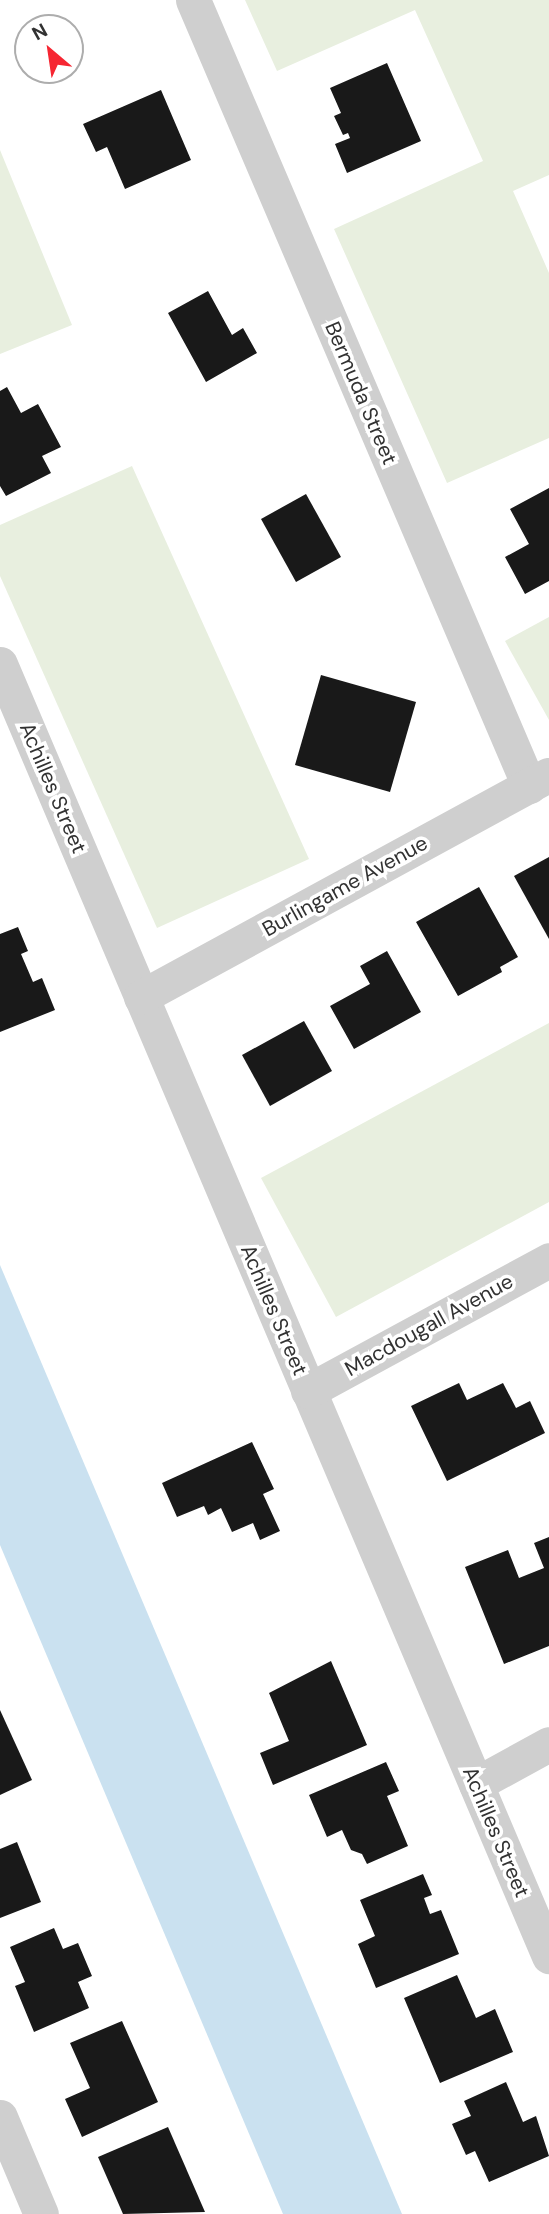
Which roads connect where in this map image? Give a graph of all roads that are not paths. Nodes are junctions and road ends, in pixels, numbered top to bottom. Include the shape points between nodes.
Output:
1 (193, 0) edge
2 (0, 664) edge
3 (539, 780) edge
4 (141, 997) junction
5 (549, 1260) edge
6 (308, 1391) junction
7 (549, 1744) edge
8 (476, 1784) junction
9 (549, 1956) edge
10 (0, 2117) edge
11 (41, 2214) edge

1 - 3 street, Bermuda Street
2 - 4 street, Achilles Street
3 - 4 street, Burlingame Avenue
4 - 6 street, Achilles Street
5 - 6 street, Macdougall Avenue
6 - 8 street, Achilles Street
7 - 8 street
8 - 9 street, Achilles Street
10 - 11 street

